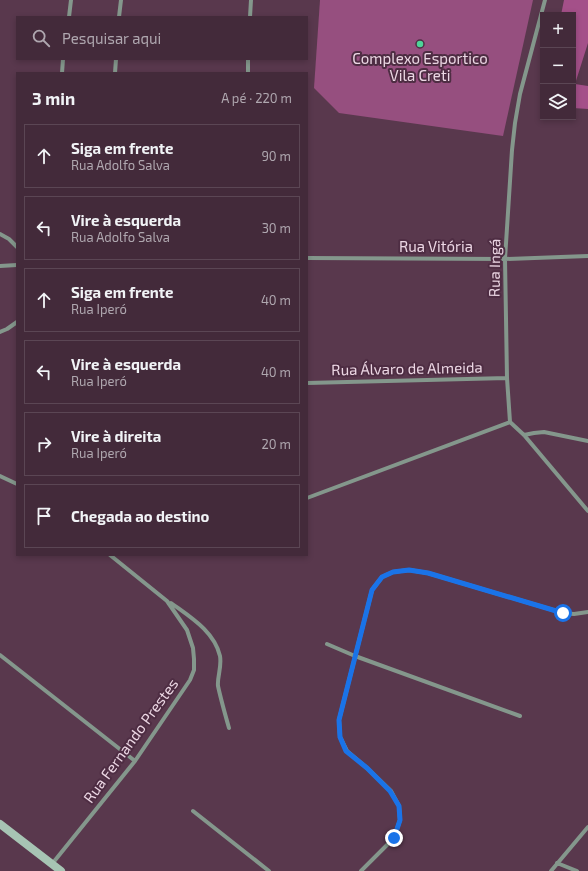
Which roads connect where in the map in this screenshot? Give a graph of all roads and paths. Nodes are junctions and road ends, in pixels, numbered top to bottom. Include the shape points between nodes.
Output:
1 (71, 0) edge
2 (121, 0) edge
3 (251, 0) edge
4 (545, 0) edge
5 (69, 16) edge
6 (119, 16) edge
7 (250, 16) edge
8 (64, 60) edge
9 (116, 60) edge
10 (248, 60) edge
11 (62, 72) edge
12 (115, 72) edge
13 (248, 72) edge
14 (0, 234) edge
15 (16, 246) edge
16 (588, 256) edge
17 (308, 258) edge
18 (506, 259) junction
19 (16, 265) edge
20 (0, 266) edge
21 (16, 323) edge
22 (0, 332) edge
23 (508, 378) junction
24 (308, 383) edge
25 (510, 422) junction
26 (524, 435) junction
27 (588, 441) edge
28 (0, 476) edge
29 (16, 484) edge
30 (308, 498) edge
31 (588, 511) edge
32 (111, 556) edge
33 (167, 601) junction
34 (588, 612) edge
35 (327, 644) dead end
36 (0, 655) edge
37 (355, 656) junction
38 (520, 716) dead end
39 (229, 728) dead end
40 (135, 762) junction
41 (193, 811) dead end
42 (0, 824) edge
43 (588, 827) edge
44 (558, 863) junction
45 (52, 864) junction
46 (61, 871) edge
47 (269, 871) edge
48 (361, 871) edge
49 (551, 871) edge
50 (577, 871) edge

1 - 5 street
2 - 6 street
3 - 7 street
4 - 18 street, Rua Ingá via 520,94 515,123
8 - 11 street
9 - 12 street
10 - 13 street
14 - 15 street
16 - 18 street, Rua Vitória
17 - 18 street, Rua Vitória
18 - 23 street, Rua Ingá
19 - 20 street
21 - 22 street
23 - 24 street, Rua Álvaro de Almeida
23 - 25 street, Rua Ingá
25 - 26 street
25 - 30 street
26 - 27 street via 544,432
26 - 31 street
28 - 29 street
32 - 33 street, Rua Fernando Prestes
33 - 39 street, Rua Fernando Prestes via 196,621 215,644 220,656 218,684
33 - 40 street, Rua Fernando Prestes via 187,630 193,648 194,670 190,680
34 - 37 street via 563,613 428,573 409,570 393,572 382,577 372,590
35 - 37 street
36 - 40 street
37 - 38 street
37 - 48 street via 339,720 340,737 346,751 390,791 399,806 400,820 394,838
40 - 45 street, Rua Fernando Prestes
41 - 47 street
42 - 45 street
43 - 44 street
44 - 49 street
44 - 50 street
45 - 46 street

